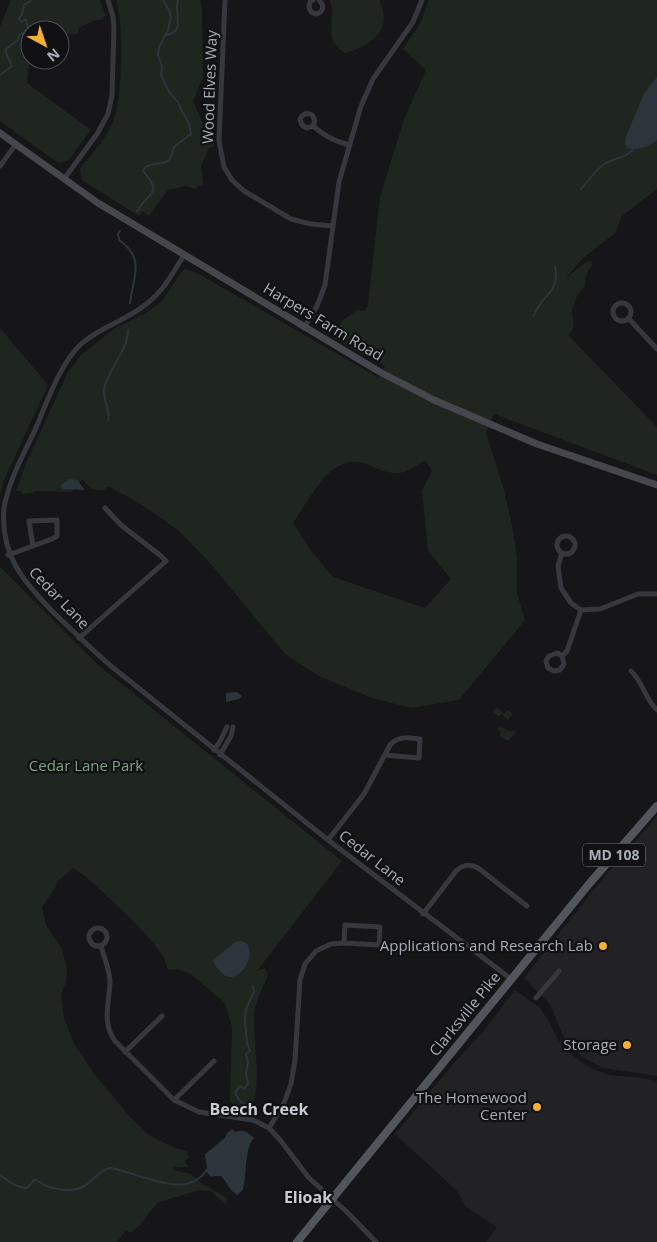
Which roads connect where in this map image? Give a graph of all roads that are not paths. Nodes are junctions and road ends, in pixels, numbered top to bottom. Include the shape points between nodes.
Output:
1 (108, 0) edge
2 (225, 0) edge
3 (319, 0) edge
4 (422, 0) edge
5 (311, 1) edge
6 (313, 126) dead end
7 (0, 132) edge
8 (16, 144) junction
9 (349, 145) junction
10 (0, 166) edge
11 (64, 179) junction
12 (332, 226) junction
13 (184, 255) junction
14 (628, 318) dead end
15 (304, 328) junction
16 (657, 349) edge
17 (657, 486) edge
18 (105, 508) dead end
19 (33, 546) junction
20 (562, 553) dead end
21 (8, 555) junction
22 (657, 592) edge
23 (581, 610) junction
24 (79, 638) junction
25 (562, 656) dead end
26 (631, 671) dead end
27 (657, 710) edge
28 (214, 750) junction
29 (220, 755) junction
30 (386, 755) junction
31 (657, 806) edge
32 (328, 840) junction
33 (526, 906) dead end
34 (423, 914) junction
35 (344, 943) junction
36 (100, 946) dead end
37 (559, 971) dead end
38 (511, 979) junction
39 (536, 998) dead end
40 (162, 1016) dead end
41 (126, 1052) junction
42 (214, 1061) dead end
43 (174, 1100) junction
44 (269, 1128) junction
45 (331, 1199) junction
46 (297, 1242) edge
47 (376, 1242) edge

1 - 11 street via 114,27 111,105 104,123
2 - 12 street, Wood Elves Way via 219,141 224,167 244,191 291,219
3 - 5 street via 323,6 318,13 310,10
4 - 9 street via 408,31 373,79
6 - 9 street via 332,140
7 - 8 main road, Harpers Farm Road
8 - 10 street
8 - 11 main road, Harpers Farm Road
9 - 12 street
11 - 13 main road, Harpers Farm Road
12 - 15 street via 322,296
13 - 15 main road, Harpers Farm Road
13 - 21 street, Cedar Lane via 153,300 98,331 68,360 11,484 3,523
14 - 16 street
15 - 17 main road, Harpers Farm Road via 442,404 538,444
18 - 24 street via 166,561
19 - 19 street via 57,536 57,520 29,521
19 - 21 street
20 - 23 street via 558,566 561,588 571,603
21 - 24 street, Cedar Lane via 22,579
22 - 23 street via 630,596 594,610
23 - 25 street via 570,645
24 - 28 street, Cedar Lane
26 - 27 street
28 - 29 street, Cedar Lane
28 - 29 street via 230,727 231,736
29 - 32 street, Cedar Lane
30 - 30 street via 397,739 420,739 419,758
30 - 32 street via 364,794
31 - 38 main road, Clarksville Pike / MD 108
32 - 34 street, Cedar Lane
33 - 34 street via 478,868 467,865 456,871
34 - 38 street, Cedar Lane
35 - 35 street via 379,945 380,927 344,926
35 - 44 street via 323,947 305,964 300,980 293,1073 284,1103
36 - 41 street via 110,979 107,1023 111,1036
37 - 39 street
38 - 45 main road, Clarksville Pike / MD 108
40 - 41 street
41 - 43 street
42 - 43 street
43 - 44 street via 199,1112 253,1120
44 - 45 street via 309,1178
45 - 46 main road, Clarksville Pike / MD 108
45 - 47 street

